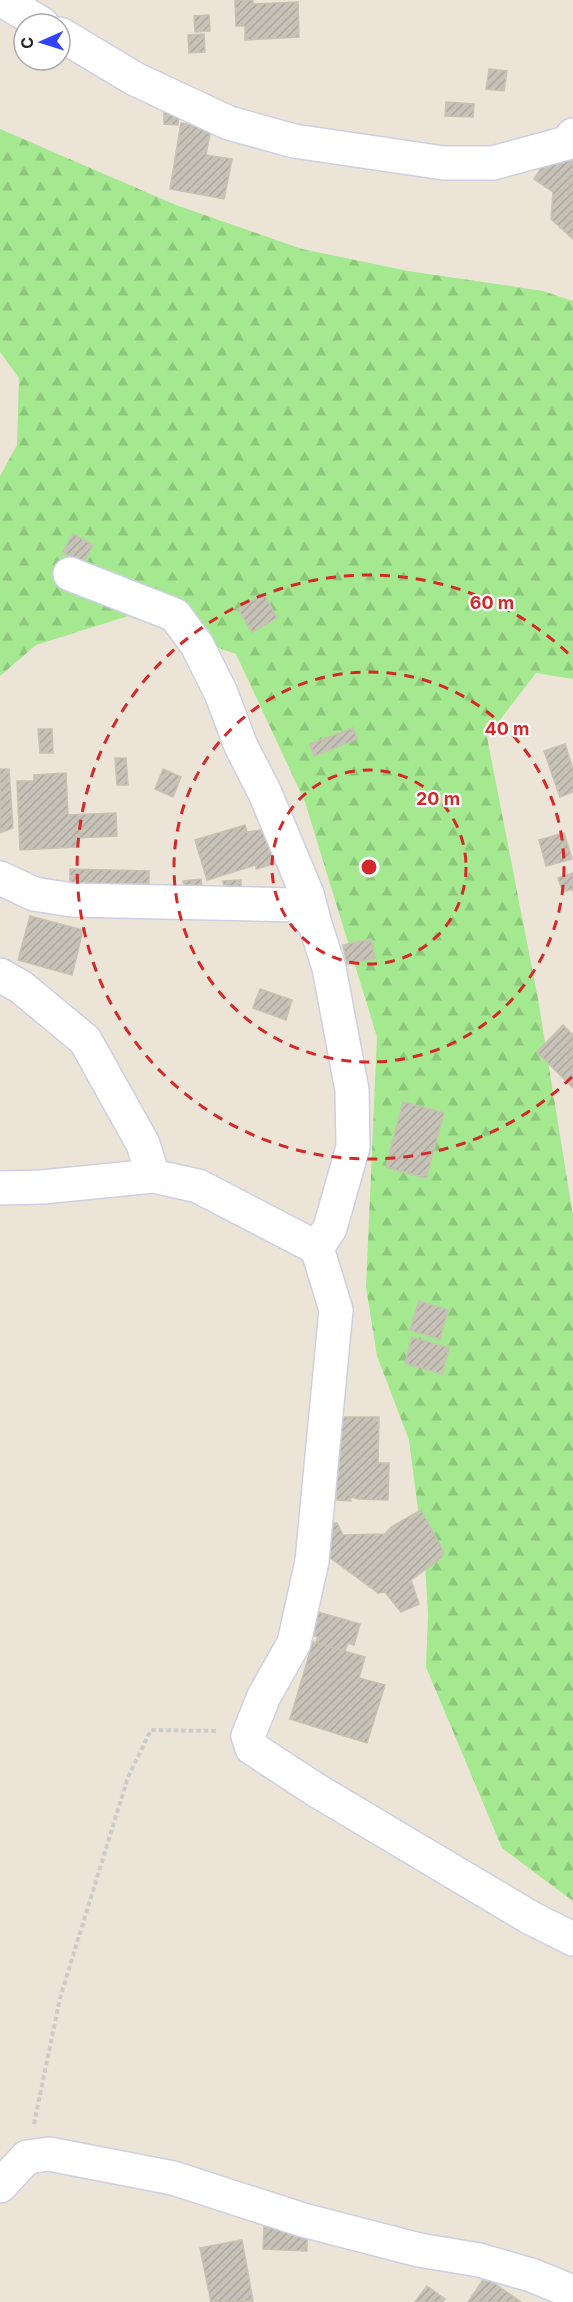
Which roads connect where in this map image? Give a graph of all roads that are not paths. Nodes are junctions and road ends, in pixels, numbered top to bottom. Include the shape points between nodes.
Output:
1 (2, 0) edge
2 (22, 12) edge
3 (72, 41) edge
4 (573, 135) edge
5 (70, 574) dead end
6 (0, 878) edge
7 (303, 902) junction
8 (0, 975) edge
9 (153, 1176) junction
10 (0, 1188) edge
11 (317, 1248) junction
12 (573, 1939) edge
13 (0, 2186) edge
14 (573, 2292) edge

1 - 2 street
3 - 4 street via 135,79 229,123 294,141 444,164 494,163 567,143
5 - 7 street via 175,615 198,645 265,793
6 - 7 street via 34,894 72,900
7 - 11 street via 329,968 352,1090 353,1147 330,1228
8 - 9 street via 21,987 86,1040 143,1144
9 - 10 street
9 - 11 street via 198,1186
11 - 12 street via 336,1310 312,1561 294,1643 264,1696 248,1736 252,1748 531,1918
13 - 14 street via 27,2157 49,2154 173,2178 315,2223 419,2250 479,2260

